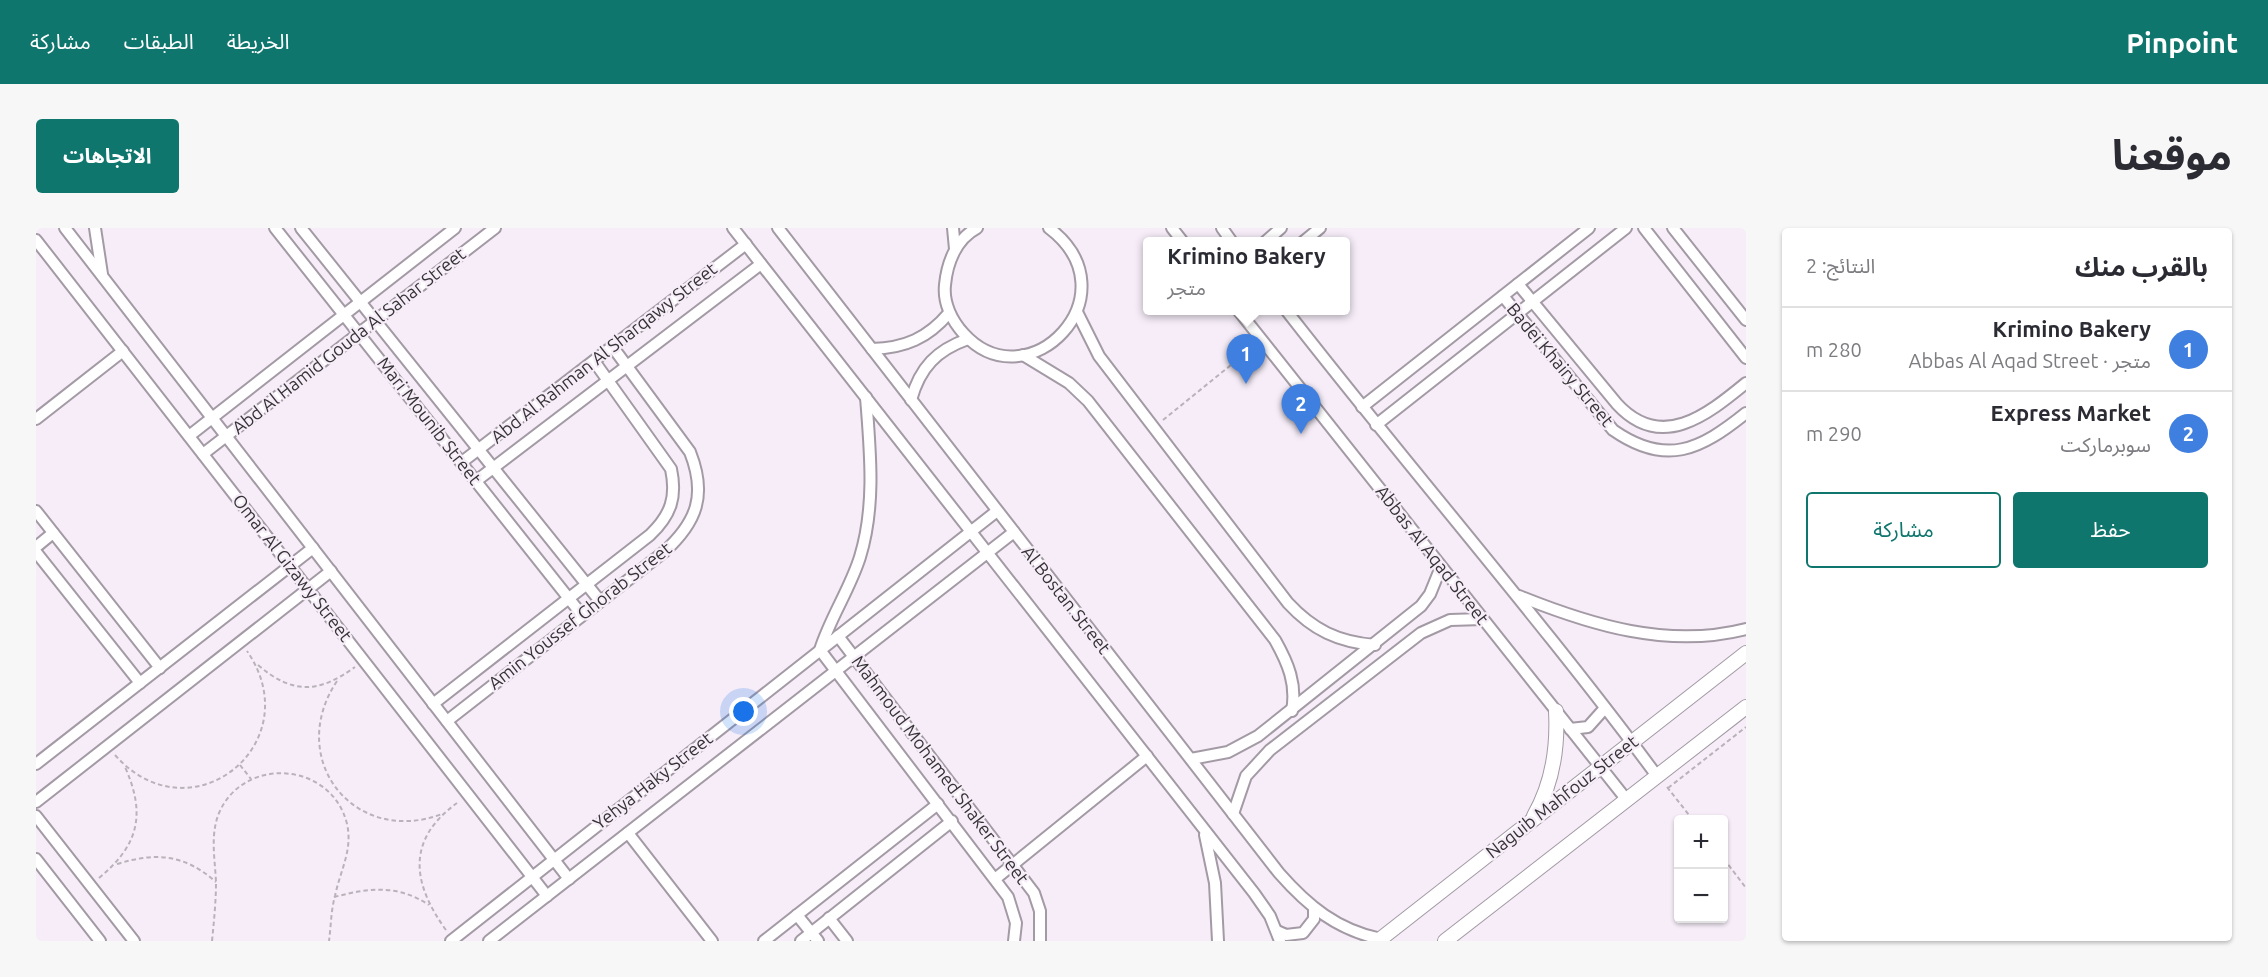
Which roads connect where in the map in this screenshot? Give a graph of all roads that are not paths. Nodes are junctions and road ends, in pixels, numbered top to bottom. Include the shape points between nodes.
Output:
1 (65, 228) edge
2 (95, 228) edge
3 (275, 228) edge
4 (301, 228) edge
5 (456, 228) edge
6 (733, 228) edge
7 (778, 228) edge
8 (953, 228) edge
9 (977, 228) edge
10 (1049, 228) edge
11 (1589, 228) edge
12 (1626, 228) edge
13 (1644, 228) edge
14 (1673, 228) edge
15 (489, 230) edge
16 (36, 240) edge
17 (746, 244) junction
18 (955, 249) junction
19 (762, 264) junction
20 (103, 277) junction
21 (1518, 284) junction
22 (1503, 296) junction
23 (362, 301) junction
24 (1532, 302) junction
25 (1077, 312) junction
26 (950, 313) junction
27 (345, 314) junction
28 (1517, 314) junction
29 (1242, 315) edge
30 (1290, 315) edge
31 (377, 320) junction
32 (1746, 320) edge
33 (360, 333) junction
34 (968, 339) junction
35 (612, 346) junction
36 (872, 349) junction
37 (123, 351) junction
38 (1023, 355) junction
39 (1746, 358) edge
40 (594, 360) junction
41 (627, 366) junction
42 (608, 380) junction
43 (1746, 383) edge
44 (866, 397) junction
45 (911, 399) junction
46 (1362, 408) junction
47 (1746, 413) edge
48 (212, 418) junction
49 (36, 419) edge
50 (1376, 425) junction
51 (189, 436) junction
52 (226, 437) junction
53 (479, 449) junction
54 (203, 454) junction
55 (462, 462) junction
56 (494, 468) junction
57 (477, 481) junction
58 (997, 511) junction
59 (37, 514) edge
60 (971, 532) junction
61 (1014, 532) junction
62 (53, 533) junction
63 (36, 547) edge
64 (313, 548) junction
65 (36, 552) edge
66 (987, 553) junction
67 (290, 566) junction
68 (1441, 567) junction
69 (330, 571) junction
70 (587, 584) junction
71 (308, 589) junction
72 (1517, 595) junction
73 (569, 598) junction
74 (600, 601) junction
75 (582, 615) junction
76 (1482, 619) junction
77 (1746, 629) edge
78 (838, 636) junction
79 (1375, 645) junction
80 (820, 650) junction
81 (1746, 653) edge
82 (854, 657) junction
83 (160, 668) junction
84 (836, 671) junction
85 (140, 683) junction
86 (434, 704) junction
87 (1746, 707) edge
88 (1605, 708) junction
89 (1292, 711) junction
90 (1556, 711) junction
91 (447, 721) junction
92 (1570, 729) junction
93 (1632, 741) junction
94 (1147, 756) junction
95 (1191, 759) junction
96 (36, 764) edge
97 (1600, 767) junction
98 (1657, 776) junction
99 (1626, 800) junction
100 (36, 802) edge
101 (938, 804) junction
102 (1233, 814) junction
103 (36, 816) edge
104 (951, 821) junction
105 (1529, 822) junction
106 (1204, 829) junction
107 (628, 833) junction
108 (36, 859) edge
109 (554, 860) junction
110 (1013, 864) junction
111 (532, 877) junction
112 (569, 879) junction
113 (995, 879) junction
114 (547, 896) junction
115 (1314, 909) junction
116 (797, 915) junction
117 (829, 918) junction
118 (1278, 936) edge
119 (814, 937) edge
120 (452, 940) edge
121 (1379, 940) edge
122 (100, 941) edge
123 (134, 941) edge
124 (489, 941) edge
125 (712, 941) edge
126 (764, 941) edge
127 (801, 941) edge
128 (847, 941) edge
129 (1014, 941) edge
130 (1040, 941) edge
131 (1218, 941) edge
132 (1445, 941) edge

1 - 20 street, Omar Al Gizawy Street
2 - 20 street
3 - 27 street, Mari Mounib Street
4 - 23 street, Mari Mounib Street
5 - 23 street, Abd Al Hamid Gouda Al Sahar Street
6 - 17 street, Al Bostan Street
7 - 36 street, Al Bostan Street
8 - 18 street
9 - 18 street
10 - 25 street via 1064,240 1078,262 1082,287
11 - 21 street
12 - 24 street
13 - 39 street
14 - 32 street
15 - 31 street, Abd Al Hamid Gouda Al Sahar Street
16 - 37 street, Omar Al Gizawy Street
17 - 19 street, Al Bostan Street
17 - 35 street, Abd Al Rahman Al Sharqawy Street
18 - 26 street via 946,269 944,291
19 - 41 street, Abd Al Rahman Al Sharqawy Street
19 - 44 street, Al Bostan Street
20 - 48 street, Omar Al Gizawy Street
21 - 22 street
21 - 24 street, Badei Khairy Street
22 - 28 street, Badei Khairy Street
22 - 46 street
23 - 27 street, Abd Al Hamid Gouda Al Sahar Street
23 - 31 street, Mari Mounib Street
24 - 28 street
24 - 43 street, Badei Khairy Street via 1626,414 1648,426 1673,426 1696,420
25 - 38 street via 1065,333 1046,348
25 - 79 street via 1099,356 1288,603 1305,621 1327,635
26 - 34 street
26 - 36 street via 923,337 907,345
27 - 33 street, Mari Mounib Street
27 - 48 street, Abd Al Hamid Gouda Al Sahar Street
28 - 47 street, Badei Khairy Street via 1613,430 1630,442 1670,452 1691,449
28 - 50 street
29 - 68 street, Abbas Al Aqad Street
30 - 46 street, Abbas Al Aqad Street
31 - 33 street, Abd Al Hamid Gouda Al Sahar Street
31 - 53 street, Mari Mounib Street
33 - 52 street, Abd Al Hamid Gouda Al Sahar Street
33 - 55 street, Mari Mounib Street
34 - 38 street via 994,352
34 - 45 street via 951,344 924,367
35 - 40 street, Abd Al Rahman Al Sharqawy Street
35 - 41 street, Amin Youssef Ghorab Street
36 - 45 street, Al Bostan Street
37 - 49 street
37 - 51 street, Omar Al Gizawy Street
38 - 89 street via 1062,377 1088,401 1275,640 1291,675 1295,694
40 - 42 street, Amin Youssef Ghorab Street
40 - 53 street, Abd Al Rahman Al Sharqawy Street
41 - 42 street, Abd Al Rahman Al Sharqawy Street
41 - 74 street, Amin Youssef Ghorab Street via 690,452 697,470 697,507 678,539
42 - 56 street, Abd Al Rahman Al Sharqawy Street
42 - 70 street, Amin Youssef Ghorab Street via 662,453 675,487 664,522
44 - 60 street, Al Bostan Street
44 - 80 street via 871,482 868,519 860,556
45 - 58 street, Al Bostan Street
46 - 50 street, Abbas Al Aqad Street
48 - 51 street, Abd Al Hamid Gouda Al Sahar Street
48 - 52 street, Omar Al Gizawy Street
50 - 72 street, Abbas Al Aqad Street
51 - 54 street, Omar Al Gizawy Street
52 - 54 street, Abd Al Hamid Gouda Al Sahar Street
52 - 64 street, Omar Al Gizawy Street
53 - 55 street, Abd Al Rahman Al Sharqawy Street
53 - 56 street, Mari Mounib Street
54 - 67 street, Omar Al Gizawy Street
55 - 57 street, Mari Mounib Street
56 - 57 street, Abd Al Rahman Al Sharqawy Street
56 - 70 street, Mari Mounib Street
57 - 73 street, Mari Mounib Street
58 - 60 street, Yehya Haky Street
58 - 61 street, Al Bostan Street
59 - 62 street
60 - 66 street, Al Bostan Street
60 - 78 street, Yehya Haky Street
61 - 66 street, Yehya Haky Street
61 - 95 street, Al Bostan Street
62 - 63 street
62 - 83 street
64 - 67 street
64 - 69 street, Omar Al Gizawy Street
65 - 85 street
66 - 82 street, Yehya Haky Street
66 - 94 street, Al Bostan Street
67 - 71 street, Omar Al Gizawy Street
67 - 83 street
68 - 76 street, Abbas Al Aqad Street
68 - 79 street via 1421,606
69 - 71 street
69 - 86 street, Omar Al Gizawy Street
70 - 73 street, Amin Youssef Ghorab Street
70 - 74 street, Mari Mounib Street
71 - 100 street
71 - 111 street, Omar Al Gizawy Street
72 - 77 street via 1577,619 1654,635 1693,636
72 - 88 street, Abbas Al Aqad Street
73 - 75 street, Mari Mounib Street
73 - 86 street, Amin Youssef Ghorab Street
74 - 75 street, Amin Youssef Ghorab Street
75 - 91 street, Amin Youssef Ghorab Street
76 - 90 street, Abbas Al Aqad Street
76 - 102 street via 1450,620 1421,633 1270,750 1246,776
78 - 80 street, Yehya Haky Street
78 - 82 street, Mahmoud Mohamed Shaker Street
79 - 89 street
80 - 84 street, Mahmoud Mohamed Shaker Street
80 - 109 street, Yehya Haky Street
81 - 93 street, Naguib Mahfouz Street
82 - 84 street, Yehya Haky Street
82 - 110 street, Mahmoud Mohamed Shaker Street
83 - 85 street
84 - 101 street, Mahmoud Mohamed Shaker Street
84 - 107 street, Yehya Haky Street
85 - 96 street
86 - 91 street, Omar Al Gizawy Street
87 - 98 street
88 - 92 street via 1588,727
88 - 93 street, Abbas Al Aqad Street
89 - 95 street via 1244,745
90 - 92 street, Abbas Al Aqad Street
90 - 105 street via 1557,744 1552,769 1545,793
91 - 109 street, Omar Al Gizawy Street
92 - 97 street, Abbas Al Aqad Street
93 - 97 street, Naguib Mahfouz Street
93 - 98 street, Abbas Al Aqad Street
94 - 106 street, Al Bostan Street
94 - 110 street
95 - 102 street, Al Bostan Street
97 - 99 street, Abbas Al Aqad Street
97 - 105 street, Naguib Mahfouz Street
98 - 99 street
99 - 132 street
101 - 104 street, Mahmoud Mohamed Shaker Street
101 - 116 street
102 - 115 street, Al Bostan Street via 1279,873
103 - 123 street
104 - 113 street, Mahmoud Mohamed Shaker Street
104 - 117 street
105 - 121 street, Naguib Mahfouz Street
106 - 118 street, Al Bostan Street via 1254,893
106 - 131 street via 1215,883
107 - 112 street, Yehya Haky Street
107 - 125 street
108 - 122 street
109 - 111 street, Yehya Haky Street
109 - 112 street, Omar Al Gizawy Street
110 - 113 street
110 - 130 street, Mahmoud Mohamed Shaker Street via 1034,893 1040,911
111 - 114 street, Omar Al Gizawy Street
111 - 120 street, Yehya Haky Street
112 - 114 street, Yehya Haky Street
113 - 129 street, Mahmoud Mohamed Shaker Street via 1013,909
114 - 124 street, Yehya Haky Street
115 - 118 street via 1314,919 1303,933
115 - 121 street, Al Bostan Street via 1358,934
116 - 119 street
116 - 126 street
117 - 119 street
117 - 128 street
119 - 127 street

